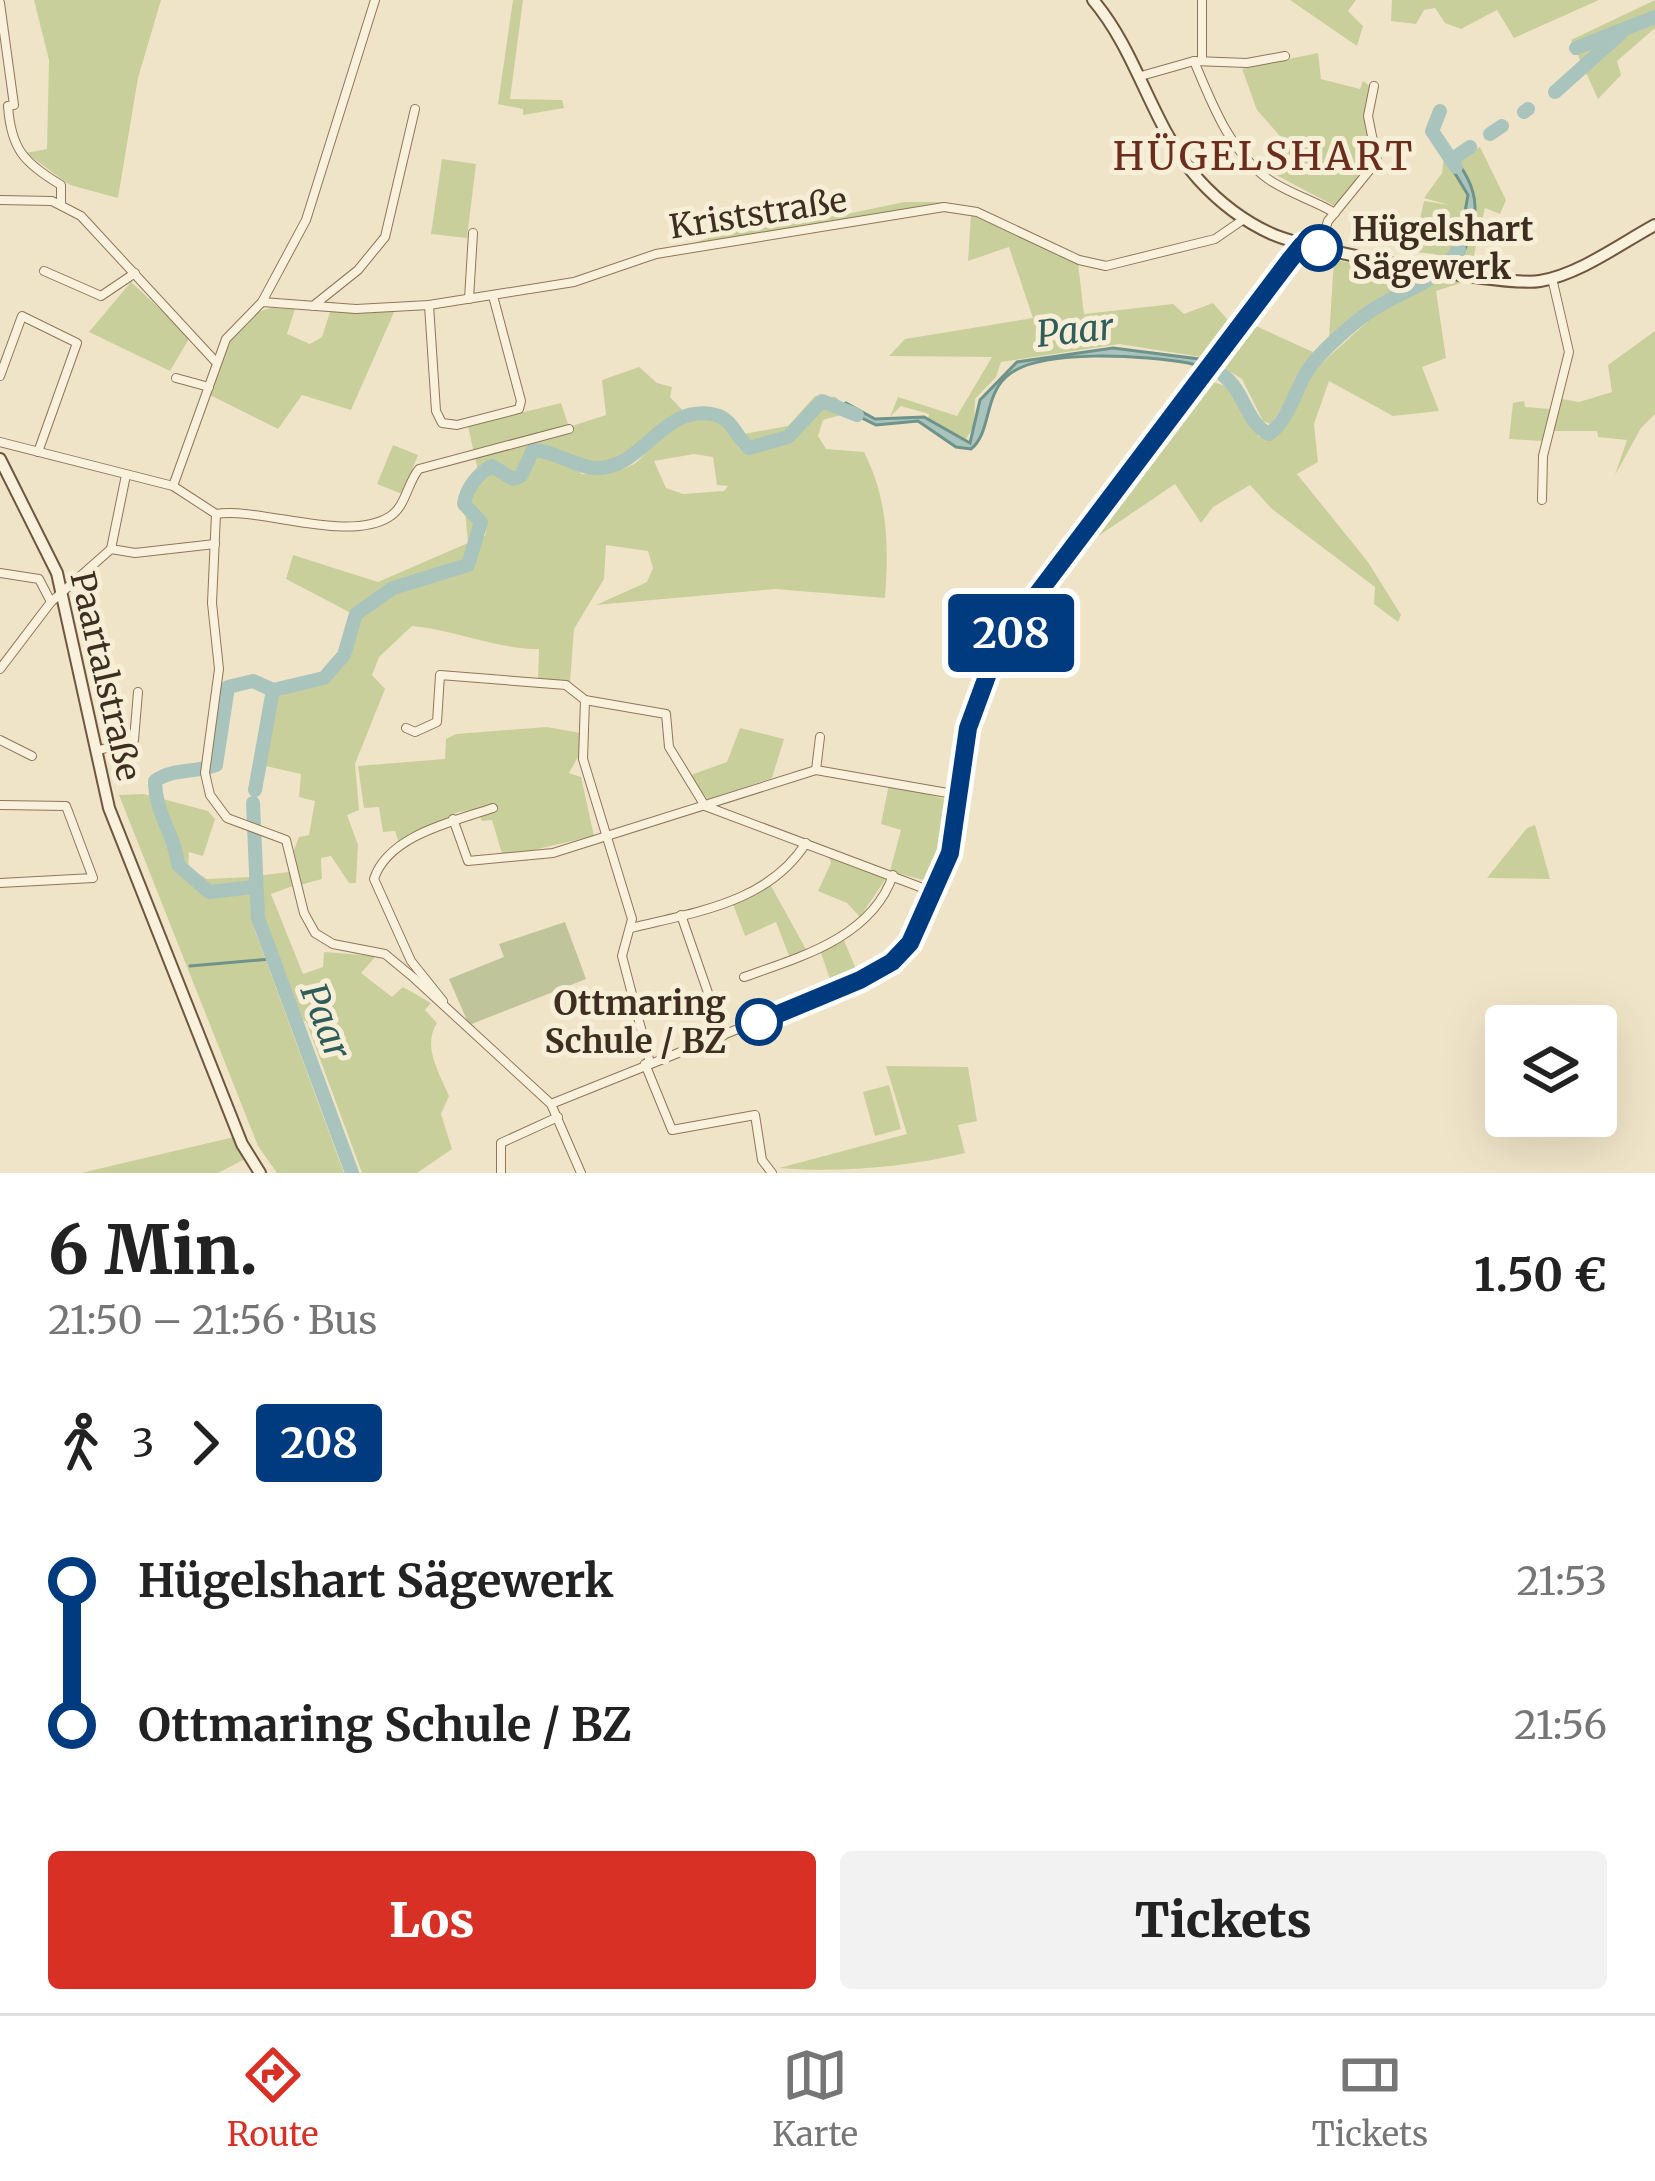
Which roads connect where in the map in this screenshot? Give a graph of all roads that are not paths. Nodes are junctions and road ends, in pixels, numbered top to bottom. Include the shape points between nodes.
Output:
1 (374, 0) edge
2 (1093, 0) edge
3 (1202, 0) edge
4 (0, 3) edge
5 (1286, 56) dead end
6 (1198, 61) junction
7 (6, 68) edge
8 (1142, 76) junction
9 (1374, 86) dead end
10 (4, 107) edge
11 (415, 109) dead end
12 (0, 200) edge
13 (56, 202) junction
14 (1335, 213) junction
15 (1244, 219) junction
16 (1655, 225) edge
17 (473, 233) dead end
18 (1302, 245) junction
19 (1319, 248) junction
20 (44, 271) dead end
21 (135, 273) junction
22 (1552, 278) junction
23 (494, 296) junction
24 (469, 299) junction
25 (262, 302) junction
26 (429, 305) junction
27 (313, 307) junction
28 (215, 361) junction
29 (0, 372) edge
30 (176, 378) dead end
31 (209, 387) junction
32 (569, 429) dead end
33 (0, 442) edge
34 (38, 452) junction
35 (0, 458) edge
36 (127, 474) junction
37 (172, 486) junction
38 (1542, 500) dead end
39 (216, 514) junction
40 (214, 544) junction
41 (111, 549) junction
42 (0, 573) edge
43 (62, 591) junction
44 (51, 602) junction
45 (0, 648) edge
46 (14, 649) junction
47 (0, 669) edge
48 (138, 692) dead end
49 (585, 700) junction
50 (406, 728) dead end
51 (820, 737) dead end
52 (0, 740) edge
53 (95, 751) junction
54 (32, 756) dead end
55 (816, 770) junction
56 (959, 795) junction
57 (0, 806) edge
58 (705, 806) junction
59 (493, 808) dead end
60 (453, 819) junction
61 (603, 836) junction
62 (806, 843) junction
63 (893, 875) junction
64 (0, 883) edge
65 (936, 893) junction
66 (681, 915) junction
67 (631, 928) junction
68 (744, 977) dead end
69 (450, 1013) junction
70 (723, 1036) junction
71 (647, 1064) junction
72 (551, 1104) junction
73 (558, 1117) junction
74 (260, 1173) edge
75 (501, 1173) edge
76 (581, 1173) edge
77 (772, 1173) edge

1 - 25 street via 307,220
2 - 8 main road
3 - 6 street
4 - 7 street
5 - 6 street
6 - 8 street
6 - 14 street via 1218,119 1244,156 1266,178
7 - 10 street via 14,105
8 - 15 main road via 1196,176
9 - 14 street via 1368,116 1377,161
10 - 13 street via 15,149 53,181
11 - 27 street via 385,237
12 - 13 street
13 - 21 street via 81,216
14 - 19 street
15 - 18 main road
15 - 23 street, Kriststraße via 1215,239 1106,266 977,212 944,207 656,254 595,277
16 - 22 main road
17 - 24 street
18 - 19 main road
18 - 56 street via 1000,651 976,702
19 - 22 main road via 1522,281
20 - 21 street via 101,296
21 - 28 street
22 - 38 street via 1569,352 1543,456
23 - 24 street, Kriststraße
23 - 26 street via 521,401 518,409 457,424 442,422 436,411
24 - 26 street, Kriststraße
25 - 27 street, Kriststraße
25 - 28 street via 238,322
26 - 27 street, Kriststraße
28 - 31 street
29 - 34 street via 22,316 77,343
30 - 31 street
31 - 37 street
32 - 39 street via 419,469 398,509 380,521 312,525
33 - 34 street
34 - 36 street
35 - 43 main road, Paartalstraße
36 - 37 street
36 - 41 street
37 - 39 street
39 - 40 street
40 - 41 street
40 - 69 street via 219,669 205,773 220,811 278,835 292,852 314,933 385,954
41 - 43 street
42 - 44 street via 40,579
43 - 44 street
43 - 53 main road, Paartalstraße
44 - 46 street
45 - 46 street
46 - 47 street
48 - 53 street via 134,740
49 - 50 street via 566,685 440,675 437,722
49 - 58 street via 666,714 672,756
49 - 61 street via 583,759
51 - 55 street
52 - 54 street
53 - 74 main road, Paartalstraße via 149,910
55 - 56 street
55 - 58 street
56 - 65 street
57 - 64 street via 66,806 93,878
58 - 61 street
58 - 62 street
59 - 60 street
60 - 61 street via 468,861 553,853
60 - 69 street via 392,853 374,879 411,962
61 - 67 street
62 - 63 street
62 - 66 street via 760,889
63 - 65 street
63 - 68 street via 858,925
65 - 70 street via 892,962
66 - 67 street
66 - 70 street
67 - 71 street via 622,956
69 - 72 street
70 - 71 street
71 - 72 street
71 - 77 street via 672,1130 755,1115
72 - 73 street
73 - 75 street via 497,1148
73 - 76 street

